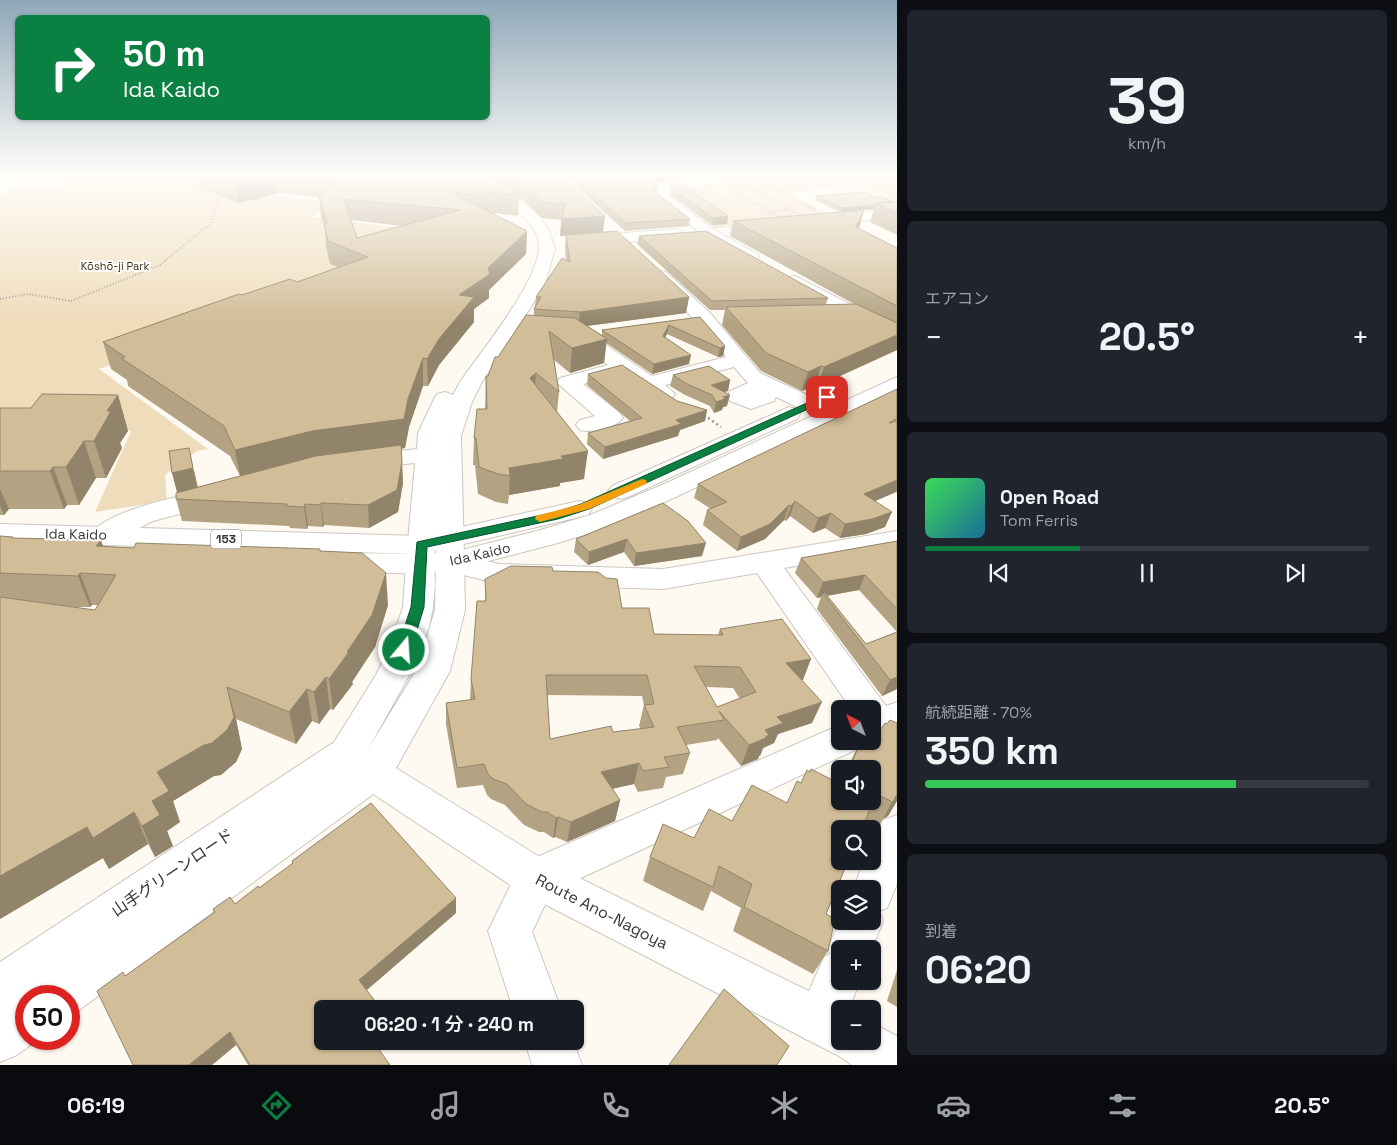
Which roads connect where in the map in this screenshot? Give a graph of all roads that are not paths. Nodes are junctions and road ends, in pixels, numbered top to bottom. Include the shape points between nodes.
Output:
1 (523, 225) edge
2 (537, 225) edge
3 (698, 225) edge
4 (606, 226) edge
5 (736, 229) edge
6 (708, 232) junction
7 (620, 239) junction
8 (546, 244) junction
9 (634, 252) edge
10 (763, 264) edge
11 (648, 265) edge
12 (779, 273) edge
13 (852, 313) junction
14 (822, 314) edge
15 (608, 331) edge
16 (897, 336) edge
17 (739, 360) junction
18 (897, 364) edge
19 (624, 366) junction
20 (650, 383) junction
21 (897, 383) edge
22 (810, 405) junction
23 (701, 413) edge
24 (588, 425) dead end
25 (428, 455) junction
26 (345, 464) edge
27 (239, 489) edge
28 (0, 533) edge
29 (104, 535) junction
30 (897, 540) edge
31 (0, 550) edge
32 (436, 552) junction
33 (764, 561) junction
34 (882, 719) edge
35 (831, 744) edge
36 (359, 764) junction
37 (897, 833) edge
38 (536, 878) junction
39 (877, 880) edge
40 (72, 985) edge
41 (0, 989) edge
42 (534, 1000) edge
43 (15, 1027) edge
44 (831, 1028) edge
45 (0, 1038) edge
46 (552, 1050) edge
47 (873, 1050) edge
48 (897, 1063) edge
49 (557, 1065) edge

1 - 25 main road via 531,239 530,259 522,284 454,378 430,433
2 - 8 main road
3 - 6 main road
4 - 7 main road
5 - 6 main road
6 - 7 main road
6 - 10 main road
7 - 8 main road
7 - 9 main road
8 - 32 main road via 536,285 513,330 471,382 461,402 449,436
11 - 17 main road via 704,318
12 - 13 main road
13 - 14 main road
13 - 16 main road
15 - 19 main road via 569,335
17 - 20 main road
17 - 22 main road via 765,389
18 - 22 main road, Ida Kaido / 153
19 - 20 main road
19 - 24 main road via 567,382 612,418
20 - 23 main road via 676,402
21 - 32 main road, Ida Kaido / 153 via 600,521 544,538
22 - 32 main road, Ida Kaido / 153 via 585,507 504,526
25 - 26 main road
25 - 32 main road
27 - 29 main road via 145,515 118,525
28 - 29 main road, Ida Kaido / 153
29 - 32 main road, Ida Kaido / 153
30 - 33 main road
31 - 32 main road, Ida Kaido / 153 via 215,559
32 - 33 main road via 498,574 663,579
32 - 36 main road via 450,610 433,671
33 - 34 main road
35 - 38 main road
36 - 38 main road, Route Ano-Nagoya
36 - 40 main road
36 - 41 main road, 山手グリーンロード
37 - 39 main road
38 - 42 main road via 510,932
38 - 44 main road, Route Ano-Nagoya
43 - 45 main road
46 - 49 main road
47 - 48 main road, Route Ano-Nagoya

